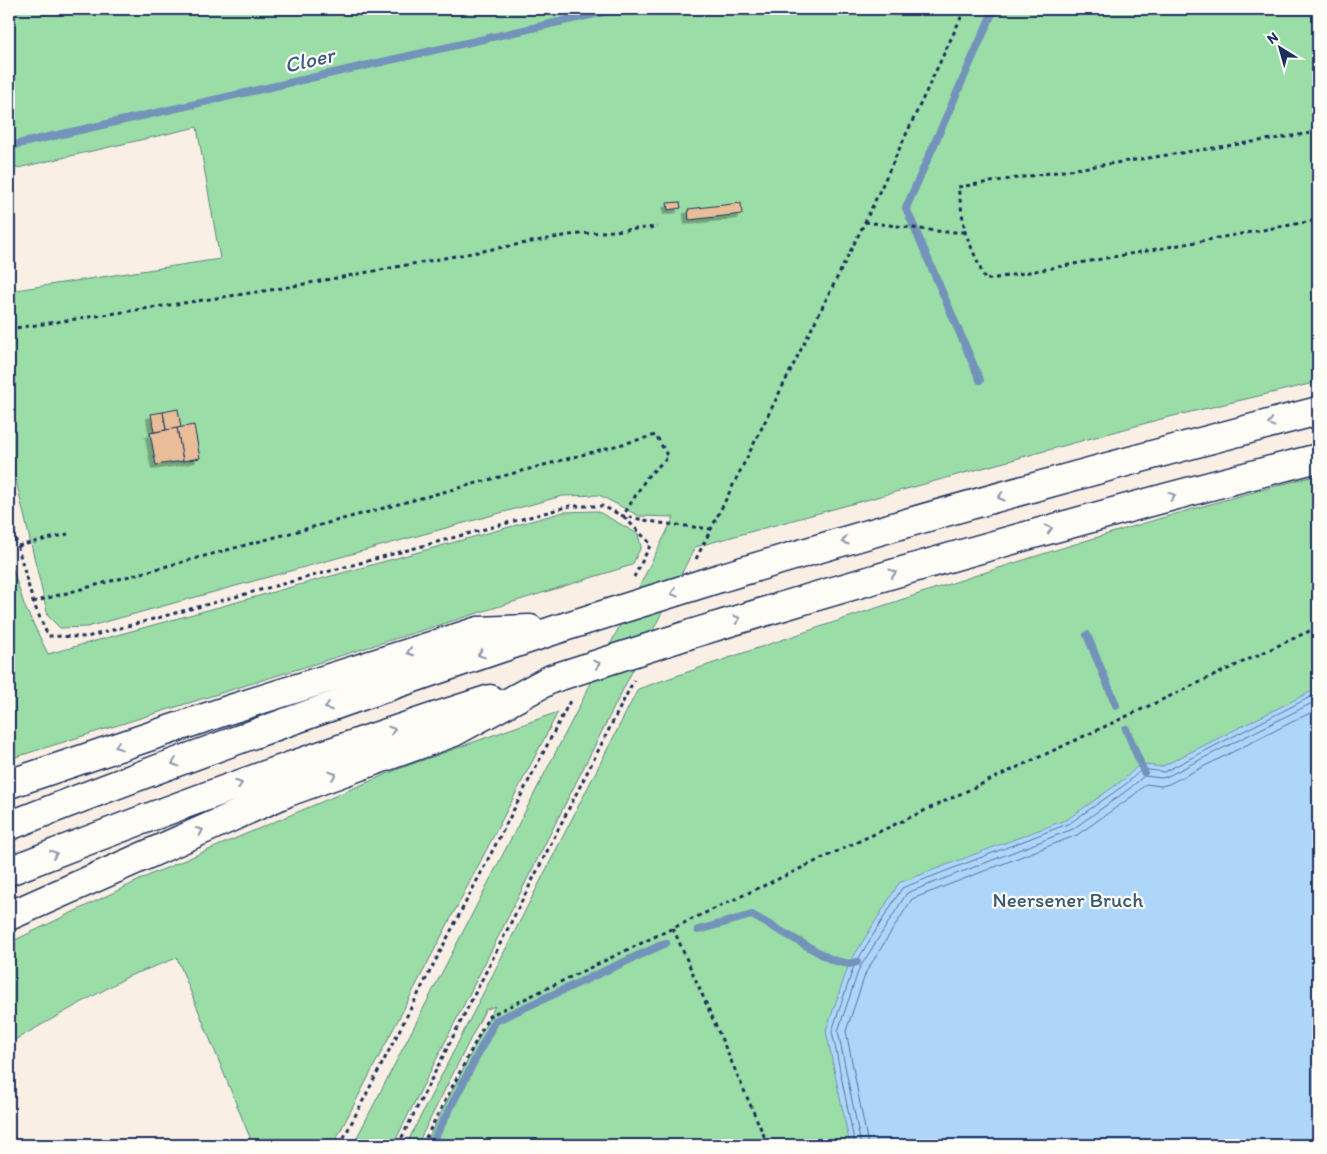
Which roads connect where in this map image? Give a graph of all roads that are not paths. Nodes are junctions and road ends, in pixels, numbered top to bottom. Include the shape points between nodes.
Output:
1 (1318, 411) edge
2 (1318, 458) edge
3 (561, 628) junction
4 (551, 679) junction
5 (54, 767) junction
6 (9, 777) edge
7 (9, 784) edge
8 (9, 826) edge
9 (155, 850) junction
10 (9, 871) edge
11 (9, 916) edge
12 (9, 930) edge

1 -> 3 highway, bridge via 930,516
4 -> 2 highway, bridge via 838,589 1125,508
3 -> 5 highway via 478,630
3 -> 8 highway via 254,734
9 -> 4 highway via 288,792 454,732
10 -> 4 highway via 270,773
5 - 6 highway
5 - 7 highway
9 - 11 highway
9 - 12 highway via 87,894

